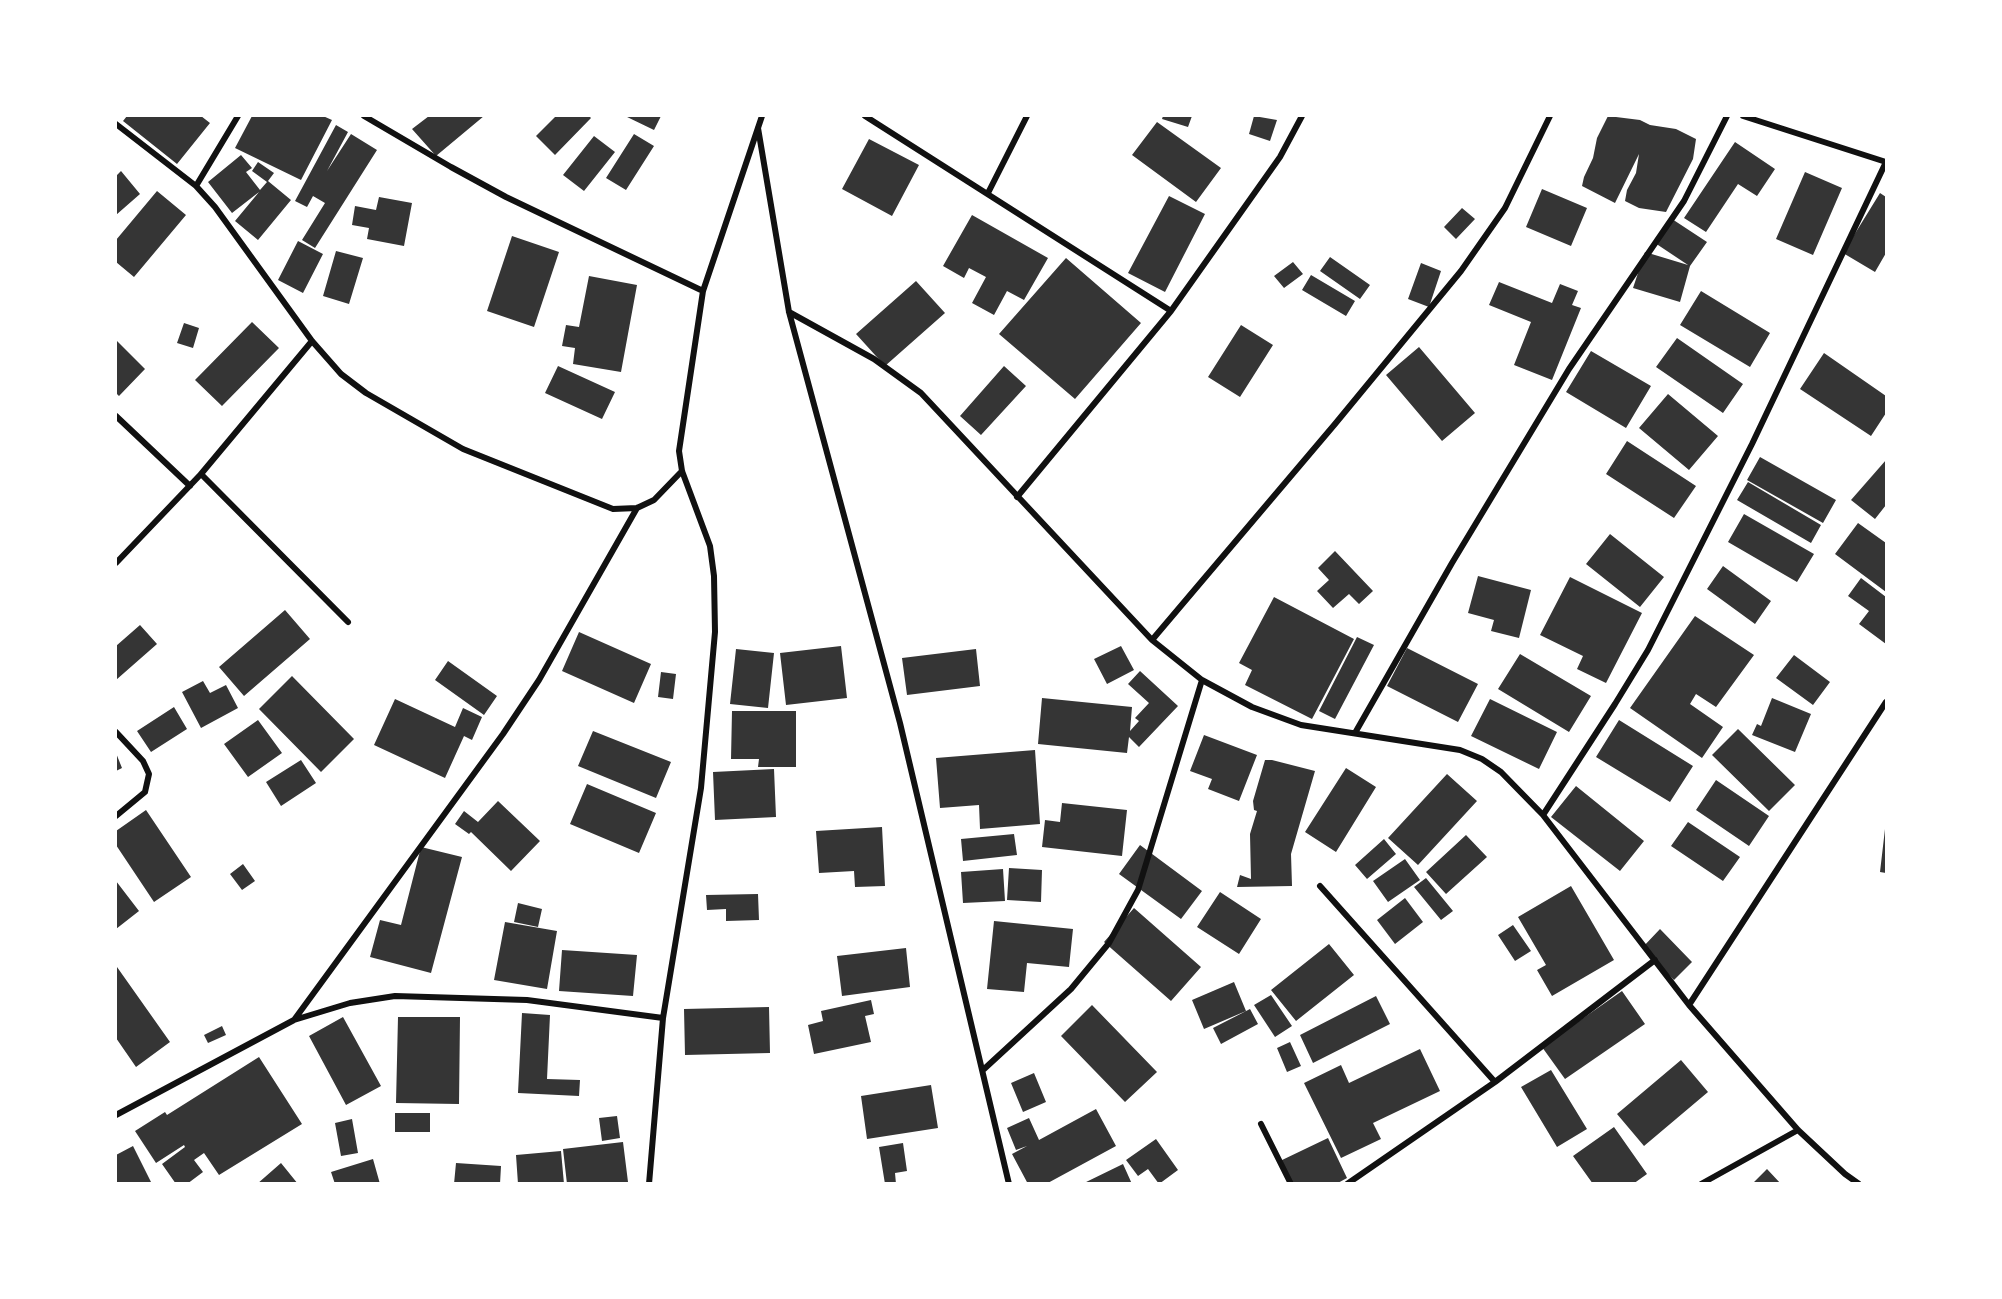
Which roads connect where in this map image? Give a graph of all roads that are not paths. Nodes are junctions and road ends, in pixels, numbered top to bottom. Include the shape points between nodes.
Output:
1 (238, 116) edge
2 (364, 116) edge
3 (762, 116) edge
4 (865, 116) edge
5 (1027, 116) edge
6 (1302, 116) edge
7 (1550, 116) edge
8 (1727, 116) edge
9 (1743, 116) edge
10 (116, 124) edge
11 (758, 126) junction
12 (1886, 162) edge
13 (196, 186) junction
14 (988, 193) junction
15 (703, 291) junction
16 (1171, 311) junction
17 (789, 312) junction
18 (312, 341) junction
19 (116, 416) edge
20 (682, 471) junction
21 (201, 474) junction
22 (190, 486) junction
23 (1017, 497) junction
24 (637, 508) junction
25 (116, 563) edge
26 (348, 622) dead end
27 (1152, 640) junction
28 (1202, 680) junction
29 (1887, 702) edge
30 (116, 732) edge
31 (1355, 733) junction
32 (1543, 815) junction
33 (116, 816) edge
34 (1320, 886) dead end
35 (1655, 960) junction
36 (1689, 1005) junction
37 (663, 1018) junction
38 (294, 1020) junction
39 (983, 1070) junction
40 (1496, 1082) junction
41 (116, 1115) edge
42 (1261, 1124) dead end
43 (1798, 1130) junction
44 (1007, 1183) edge
45 (649, 1184) edge
46 (1291, 1184) edge
47 (1347, 1184) edge
48 (1701, 1184) edge
49 (1859, 1184) edge

1 - 13 street
2 - 15 street via 506,197
3 - 11 street
4 - 14 street
5 - 14 street
6 - 16 street via 1280,157
7 - 27 street via 1505,208 1461,272
8 - 31 street via 1684,201 1569,369
9 - 12 street
10 - 13 street
11 - 15 street
11 - 17 street
12 - 32 street via 1752,444 1648,650
13 - 18 street
14 - 16 street
15 - 20 street via 682,424
16 - 23 street
17 - 23 street via 874,359 921,393
17 - 39 street via 900,723
18 - 21 street
18 - 24 street via 341,374 366,393 463,449 613,509
19 - 22 street
20 - 24 street via 654,500
20 - 37 street via 710,546 715,632 701,788
21 - 22 street
21 - 26 street
22 - 25 street
23 - 27 street
24 - 38 street via 533,689
27 - 28 street
28 - 31 street via 1252,707 1301,725
28 - 39 street via 1138,890 1109,943 1071,989
29 - 36 street
30 - 33 street via 143,761 149,774 145,792
31 - 32 street via 1460,750 1482,759 1501,772
32 - 35 street
34 - 40 street
35 - 36 street
35 - 40 street
36 - 43 street
37 - 38 street via 527,1000 395,996 350,1003
37 - 45 street
38 - 41 street
39 - 44 street
40 - 47 street
42 - 46 street
43 - 48 street
43 - 49 street

